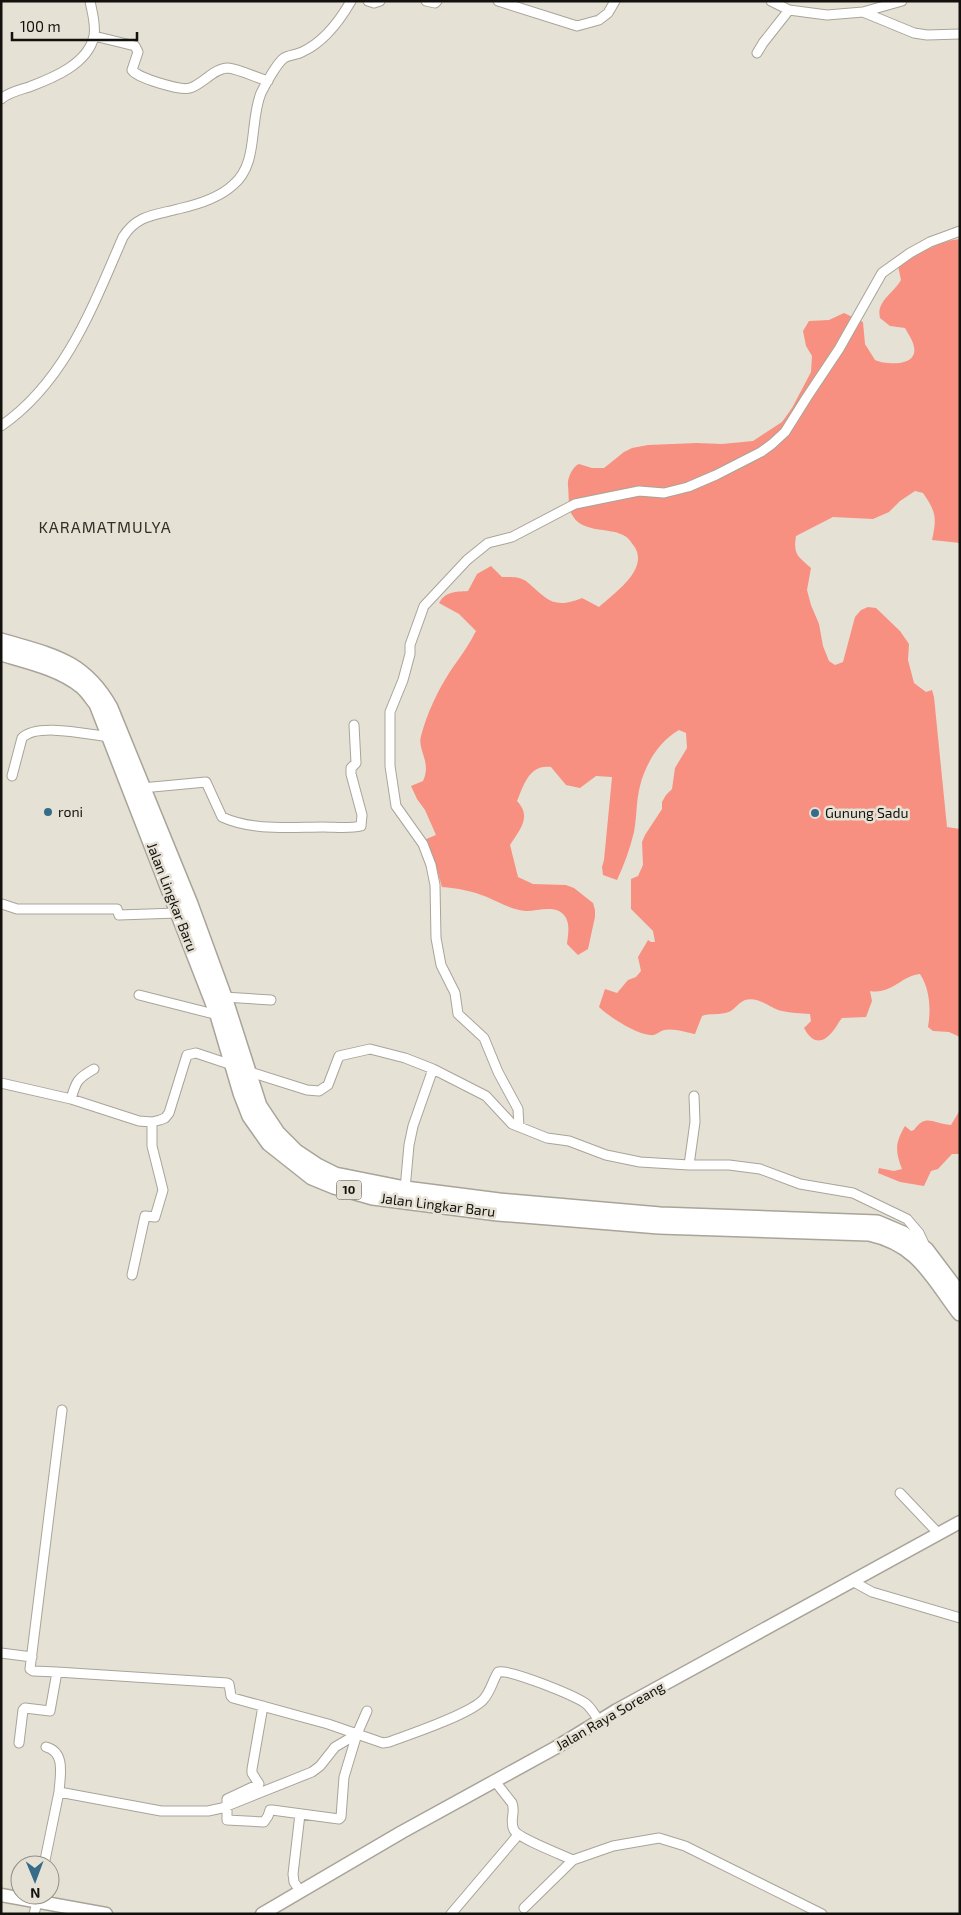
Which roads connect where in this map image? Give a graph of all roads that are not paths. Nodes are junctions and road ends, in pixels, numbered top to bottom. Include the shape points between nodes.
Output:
1 (90, 1) edge
2 (351, 1) edge
3 (368, 1) edge
4 (380, 1) edge
5 (426, 1) edge
6 (437, 1) edge
7 (498, 1) edge
8 (615, 1) edge
9 (771, 1) edge
10 (902, 1) edge
11 (789, 10) junction
12 (863, 12) junction
13 (960, 34) edge
14 (94, 36) junction
15 (756, 53) dead end
16 (268, 81) junction
17 (1, 99) edge
18 (960, 231) edge
19 (1, 426) edge
20 (1, 641) edge
21 (1, 653) edge
22 (354, 726) dead end
23 (110, 738) junction
24 (12, 776) dead end
25 (142, 788) junction
26 (2, 904) edge
27 (177, 913) junction
28 (139, 995) dead end
29 (224, 997) junction
30 (271, 1000) dead end
31 (218, 1015) junction
32 (94, 1069) dead end
33 (241, 1069) junction
34 (433, 1069) junction
35 (1, 1082) edge
36 (694, 1096) dead end
37 (71, 1099) junction
38 (152, 1122) junction
39 (520, 1127) junction
40 (689, 1165) junction
41 (405, 1190) junction
42 (926, 1250) junction
43 (132, 1275) dead end
44 (960, 1295) edge
45 (960, 1313) edge
46 (62, 1410) dead end
47 (900, 1492) dead end
48 (960, 1522) edge
49 (938, 1533) junction
50 (852, 1581) junction
51 (960, 1618) edge
52 (1, 1653) edge
53 (32, 1657) junction
54 (57, 1672) junction
55 (263, 1706) junction
56 (367, 1711) dead end
57 (600, 1722) junction
58 (356, 1738) junction
59 (19, 1743) dead end
60 (46, 1747) dead end
61 (494, 1780) junction
62 (59, 1792) junction
63 (227, 1804) junction
64 (300, 1814) junction
65 (518, 1835) junction
66 (46, 1855) edge
67 (572, 1860) junction
68 (300, 1891) junction
69 (60, 1903) edge
70 (524, 1908) dead end
71 (106, 1914) edge
72 (262, 1914) edge
73 (451, 1914) edge
74 (822, 1914) edge

1 - 14 street
2 - 16 street via 342,18 328,33 317,43 283,59
3 - 4 street
5 - 6 street
7 - 8 street via 577,26 599,20
9 - 11 street
10 - 12 street
11 - 12 street via 827,15
11 - 15 street
12 - 13 street via 914,33
14 - 16 street via 135,46 138,52 132,70 134,73 182,89 195,86 225,68
14 - 17 street via 87,52 61,73
16 - 19 street via 261,94 245,172 221,194 140,219 129,227 65,359 29,404
18 - 39 street via 930,242 882,273 839,349 785,432 761,452 688,487 664,493 639,491 574,504 512,536 488,543 466,560 424,606 410,645 404,680 390,712 394,799 423,844 431,865 441,965 456,993 458,1014 484,1038 518,1109
20 - 25 highway, Jalan Lingkar Baru / 10 via 74,666 93,682 110,708
21 - 23 highway, Jalan Lingkar Baru / 10 via 30,661 82,686 97,704
22 - 25 street via 356,763 351,774 362,826 275,828 235,822 222,817 206,782
23 - 24 street via 50,730 25,735
23 - 27 highway, Jalan Lingkar Baru / 10
25 - 29 highway, Jalan Lingkar Baru / 10
26 - 27 street via 17,908 117,909 119,914
27 - 31 highway, Jalan Lingkar Baru / 10
28 - 31 street
29 - 30 street
29 - 33 highway, Jalan Lingkar Baru / 10
31 - 33 highway, Jalan Lingkar Baru / 10
32 - 37 street via 76,1082
33 - 34 street via 319,1091 328,1085 339,1056 370,1049
33 - 38 street via 196,1053 187,1055 169,1113 165,1118
33 - 41 highway, Jalan Lingkar Baru / 10 via 266,1119 296,1152 335,1174
33 - 45 highway, Jalan Lingkar Baru / 10 via 241,1093 250,1116 270,1143 312,1177 334,1186 373,1197 507,1213 659,1226 869,1233 901,1244 917,1256
34 - 39 street via 486,1096 507,1121
34 - 41 street via 413,1126
35 - 37 street
36 - 40 street via 695,1122
37 - 38 street via 138,1121
38 - 43 street via 152,1146 162,1190 155,1217 145,1216
39 - 40 street via 615,1157
40 - 42 street via 729,1165 760,1170 800,1184 862,1196 907,1218 919,1233
41 - 42 highway, Jalan Lingkar Baru / 10 via 499,1202 660,1215 877,1222
42 - 44 highway, Jalan Lingkar Baru / 10
46 - 53 street
47 - 49 street
48 - 49 main road, Jalan Raya Soreang
49 - 50 main road, Jalan Raya Soreang
50 - 51 street via 872,1592
50 - 57 main road, Jalan Raya Soreang
52 - 53 street
53 - 54 street via 31,1670
54 - 55 street via 227,1683 233,1698
54 - 59 street via 50,1711 23,1710
55 - 58 street via 328,1724
55 - 63 street via 252,1769 259,1784 230,1797
56 - 58 street
57 - 58 street via 586,1704 571,1696 502,1671 498,1672 482,1701 467,1710 383,1743
57 - 61 main road, Jalan Raya Soreang
58 - 63 street via 335,1747 312,1772
58 - 64 street via 344,1777 341,1817 336,1820
60 - 62 street via 60,1756
61 - 65 street via 514,1807 512,1825
61 - 68 main road, Jalan Raya Soreang
62 - 63 street via 161,1812 208,1811
62 - 66 street
63 - 64 street via 228,1820 264,1822 270,1810
64 - 68 street via 292,1874
65 - 67 street
65 - 73 street
67 - 70 street
67 - 74 street via 613,1846 660,1838 685,1846
68 - 72 main road, Jalan Raya Soreang
69 - 71 main road

